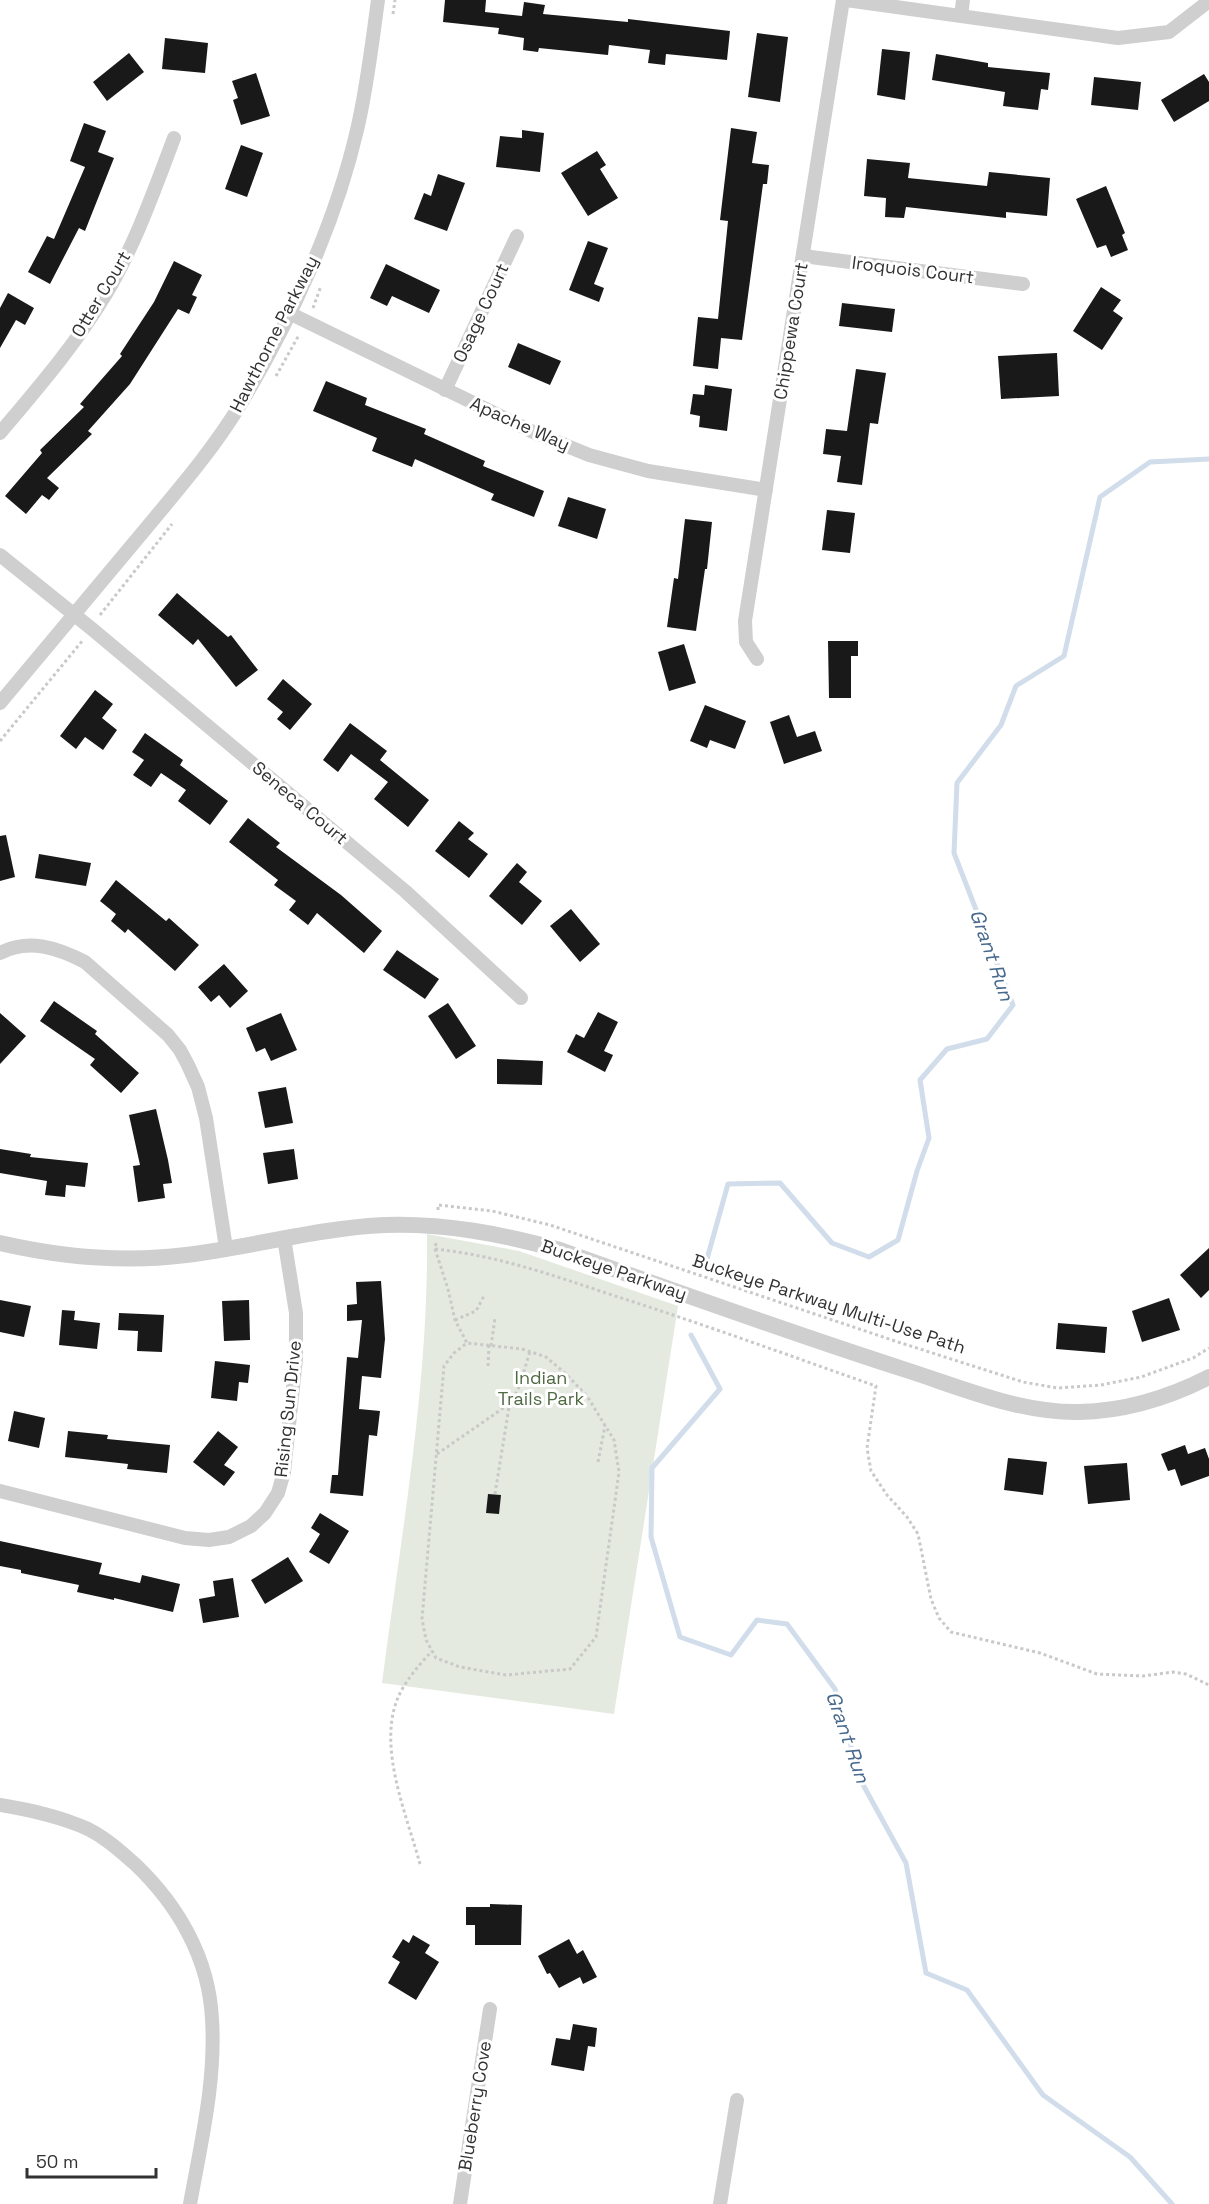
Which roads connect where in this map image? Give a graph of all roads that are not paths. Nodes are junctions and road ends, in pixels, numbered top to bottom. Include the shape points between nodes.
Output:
1 (378, 0) edge
2 (844, 0) edge
3 (963, 0) edge
4 (1209, 2) edge
5 (961, 16) junction
6 (174, 138) dead end
7 (517, 236) dead end
8 (803, 256) junction
9 (1023, 284) dead end
10 (289, 313) junction
11 (445, 390) junction
12 (0, 434) edge
13 (766, 490) junction
14 (0, 555) edge
15 (73, 615) junction
16 (757, 659) dead end
17 (0, 703) edge
18 (0, 953) edge
19 (521, 998) dead end
20 (284, 1238) junction
21 (0, 1243) edge
22 (226, 1248) junction
23 (1209, 1377) edge
24 (0, 1491) edge
25 (0, 1805) edge
26 (490, 2009) dead end
27 (737, 2100) dead end
28 (190, 2204) edge
29 (460, 2204) edge
30 (720, 2204) edge

1 - 10 street, Hawthorne Parkway via 357,130 342,183
2 - 5 street
2 - 8 street, Chippewa Court
3 - 5 street
4 - 5 street via 1169,32 1118,38
6 - 12 street, Otter Court via 143,220 106,294 57,364
7 - 11 street, Osage Court
8 - 9 street, Iroquois Court
8 - 13 street, Chippewa Court
10 - 11 street, Apache Way
10 - 15 street, Hawthorne Parkway via 239,406 198,465
11 - 13 street, Apache Way via 589,455 648,471
13 - 16 street, Chippewa Court via 745,621 746,642
14 - 15 street, Seneca Court
15 - 17 street, Hawthorne Parkway
15 - 19 street, Seneca Court via 405,891
18 - 22 street via 35,945 74,956 168,1035 180,1050 198,1087 206,1118
20 - 22 street, Buckeye Parkway
20 - 23 street, Buckeye Parkway via 383,1226 436,1226 492,1233 560,1250 852,1352 987,1396 1038,1408 1078,1412 1132,1406
20 - 24 street, Rising Sun Drive via 296,1313 297,1359 284,1472 278,1493 251,1526 229,1537 185,1538
21 - 22 street, Buckeye Parkway via 43,1253 131,1259
25 - 28 street via 43,1812 88,1829 116,1846 153,1881 194,1943 207,1978 213,2056
26 - 29 street, Blueberry Cove
27 - 30 street

